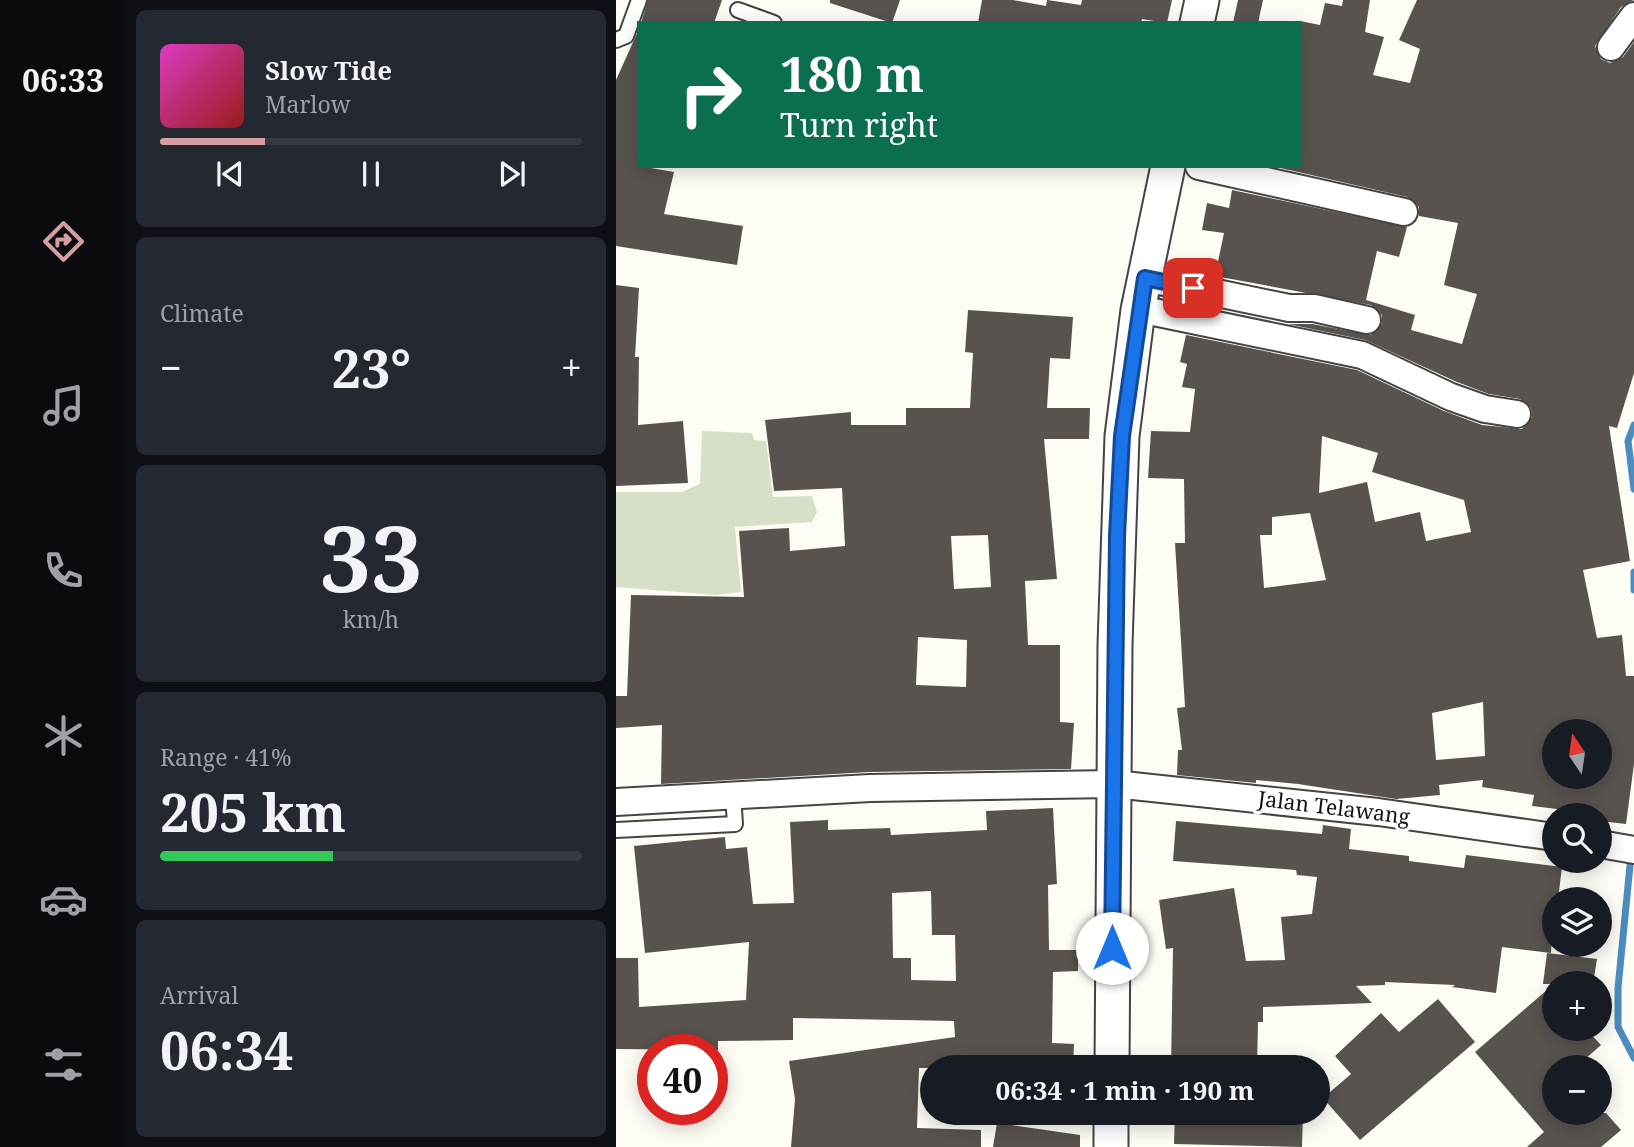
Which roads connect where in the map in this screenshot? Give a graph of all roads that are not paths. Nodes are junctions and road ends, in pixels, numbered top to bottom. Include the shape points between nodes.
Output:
1 (639, 0) edge
2 (1202, 0) edge
3 (738, 10) dead end
4 (1634, 16) edge
5 (768, 21) edge
6 (1197, 21) edge
7 (616, 40) edge
8 (1611, 47) dead end
9 (1168, 168) edge
10 (1208, 168) edge
11 (1404, 212) dead end
12 (1142, 293) junction
13 (1367, 320) dead end
14 (1517, 414) dead end
15 (1114, 784) junction
16 (733, 795) junction
17 (616, 802) edge
18 (616, 830) edge
19 (1542, 835) edge
20 (1112, 1055) edge
21 (1111, 1125) edge
22 (1111, 1147) edge

1 - 7 lane via 625,36
2 - 6 street
3 - 5 lane
4 - 8 street
9 - 12 street
10 - 11 street
12 - 13 street via 1314,308
12 - 14 street via 1362,355 1451,397
12 - 15 street via 1121,449
15 - 16 street, Jalan Telawang
15 - 19 street, Jalan Telawang via 1378,812
15 - 20 street
16 - 17 street, Jalan Telawang
16 - 18 lane via 735,824
21 - 22 street

